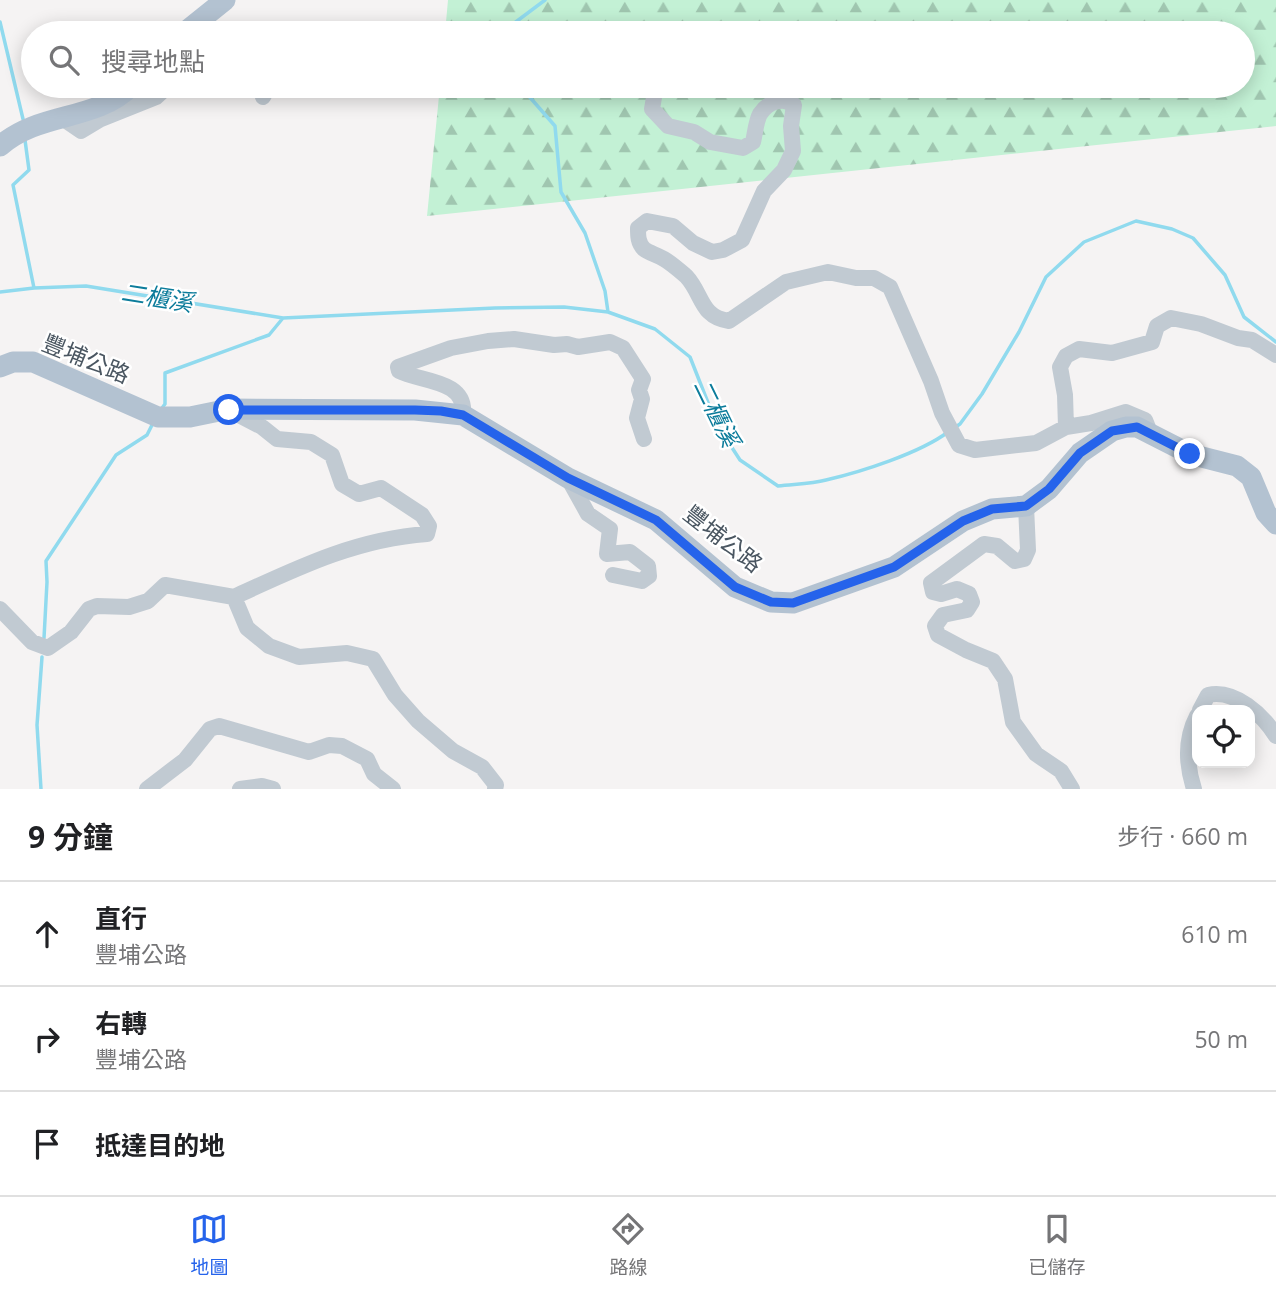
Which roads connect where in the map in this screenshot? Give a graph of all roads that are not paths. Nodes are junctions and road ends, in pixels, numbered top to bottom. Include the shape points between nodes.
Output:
1 (225, 0) edge
2 (199, 21) edge
3 (116, 98) edge
4 (154, 98) edge
5 (654, 98) edge
6 (62, 118) junction
7 (0, 146) edge
8 (1276, 355) edge
9 (0, 367) edge
10 (229, 410) junction
11 (463, 415) junction
12 (1066, 427) junction
13 (1151, 435) junction
14 (644, 439) dead end
15 (568, 478) junction
16 (1026, 506) junction
17 (1276, 524) edge
18 (613, 575) dead end
19 (234, 597) junction
20 (0, 609) edge
21 (1203, 705) edge
22 (1247, 705) edge
23 (1255, 711) edge
24 (1192, 726) edge
25 (1276, 736) edge
26 (147, 789) edge
27 (240, 789) edge
28 (273, 789) edge
29 (393, 789) edge
30 (495, 789) edge
31 (1072, 789) edge
32 (1194, 789) edge

1 - 2 main road
3 - 6 main road
4 - 6 street via 81,131
5 - 12 street via 652,108 668,126 694,132 710,142 743,148 753,142 760,115 772,103 781,100 794,105 793,151 784,170 764,191 742,240 712,251 693,243 673,226 647,221 638,228 645,249 684,274 698,290 705,310 729,321 786,282 828,272 874,278 890,287 959,445 975,450 1036,443
6 - 7 main road via 30,125
8 - 12 street via 1252,340 1171,318 1157,326 1152,342 1112,353 1079,349 1066,356 1060,367
9 - 10 main road, 豐埔公路 via 33,362 154,415 190,417
10 - 11 main road, 豐埔公路 via 415,410
10 - 19 street via 277,439 311,442 332,455 342,484 359,494 381,488 422,515 429,526 427,534 400,536 322,556
11 - 14 street via 464,407 455,392 434,380 405,375 398,367 451,348 488,341 514,339 578,347 610,342 623,348 643,379 637,418
11 - 15 main road, 豐埔公路
12 - 13 street via 1126,412 1145,421
13 - 16 main road via 1137,427 1112,431 1080,453 1049,489
13 - 17 main road via 1190,454 1237,466 1251,477 1266,513
15 - 16 main road, 豐埔公路 via 656,520 735,587 782,603 813,597 894,567 963,521 992,509
15 - 18 street via 588,514 610,529 607,554 630,552 648,566 649,576 642,581
16 - 31 street via 1028,550 1024,559 1015,561 998,546 984,544 931,583 933,592 957,589 969,594 972,602 967,610 943,615 935,626 939,635 993,661 1005,679 1013,722 1035,754 1061,771
19 - 20 street via 165,585 148,601 89,609 71,632 48,648 32,642
19 - 30 street via 247,628 269,646 299,657 347,653 373,659 418,721 453,751 482,767
21 - 22 street via 1208,695 1218,693
23 - 25 street
24 - 32 street via 1187,751
26 - 29 street via 185,760 210,729 219,726 309,752 342,746 367,759 374,774
27 - 28 street

